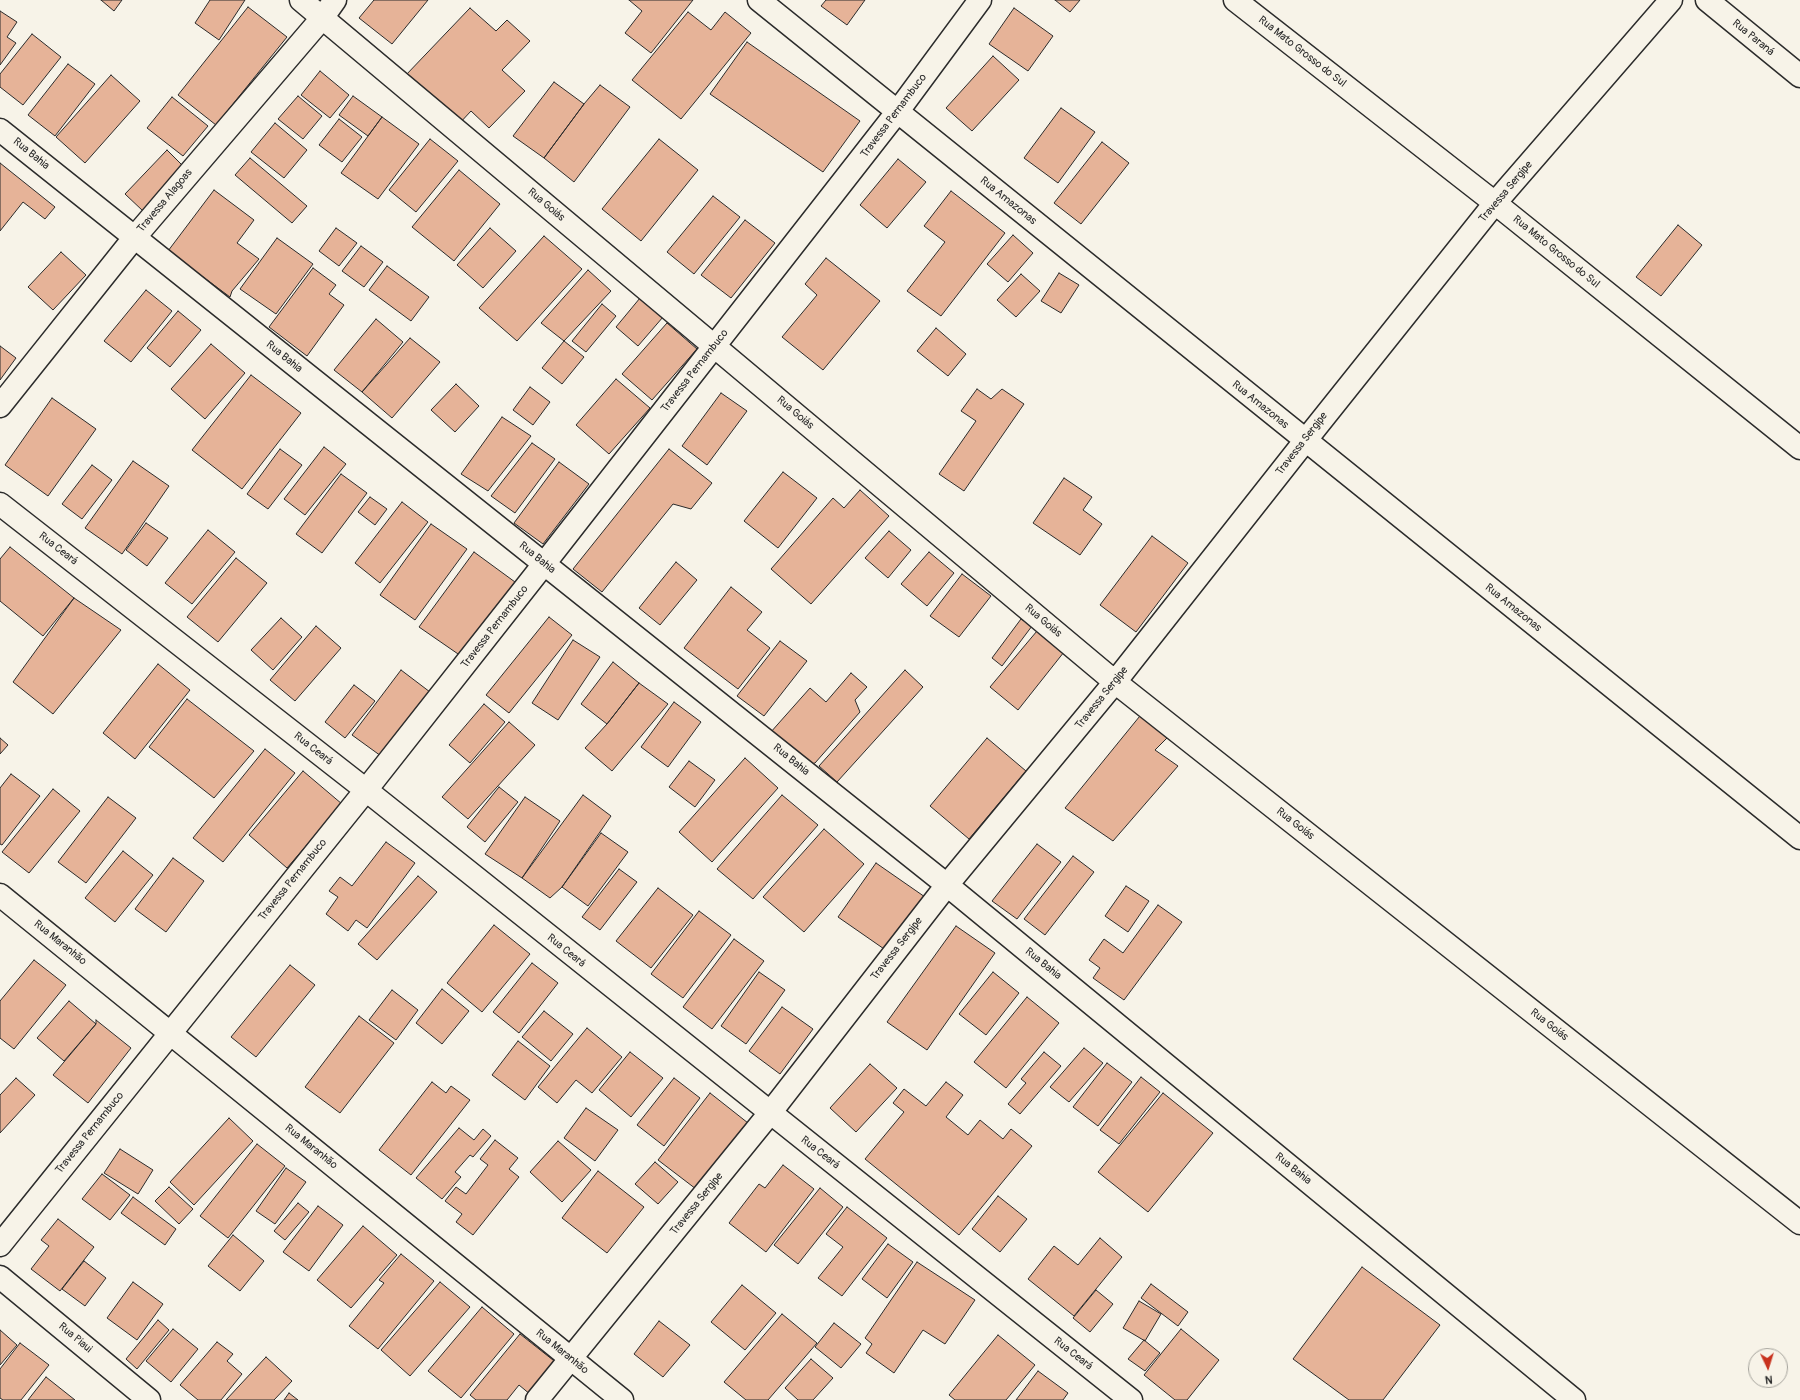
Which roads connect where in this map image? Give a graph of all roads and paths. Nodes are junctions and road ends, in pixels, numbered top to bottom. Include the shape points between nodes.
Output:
1 (301, 0) edge
2 (759, 0) edge
3 (980, 0) edge
4 (1235, 0) edge
5 (1671, 0) edge
6 (1706, 0) edge
7 (329, 8) edge
8 (1800, 76) edge
9 (898, 112) junction
10 (0, 130) edge
11 (1495, 203) junction
12 (134, 238) junction
13 (715, 346) junction
14 (0, 406) edge
15 (1305, 441) junction
16 (1800, 448) edge
17 (0, 504) edge
18 (544, 564) junction
19 (1115, 682) junction
20 (366, 790) junction
21 (1800, 838) edge
22 (947, 885) junction
23 (0, 895) edge
24 (171, 1032) junction
25 (770, 1114) junction
26 (1800, 1223) edge
27 (0, 1246) edge
28 (0, 1277) edge
29 (570, 1359) junction
30 (149, 1400) edge
31 (537, 1400) edge
32 (622, 1400) edge
33 (1131, 1400) edge
34 (1574, 1400) edge

1 - 7 street, Rua Goiás
2 - 9 street, Rua Amazonas
3 - 9 street, Travessa Pernambuco
4 - 11 street, Rua Mato Grosso do Sul
5 - 11 street, Travessa Sergipe
6 - 8 street, Rua Paraná
7 - 12 street, Travessa Alagoas
7 - 13 street, Rua Goiás
9 - 13 street, Travessa Pernambuco
9 - 15 street, Rua Amazonas
10 - 12 street, Rua Bahia
11 - 15 street, Travessa Sergipe
11 - 16 street, Rua Mato Grosso do Sul
12 - 14 street, Travessa Alagoas
12 - 18 street, Rua Bahia
13 - 18 street, Travessa Pernambuco
13 - 19 street, Rua Goiás
15 - 19 street, Travessa Sergipe
15 - 21 street, Rua Amazonas
17 - 20 street, Rua Ceará
18 - 20 street, Travessa Pernambuco
18 - 22 street, Rua Bahia
19 - 22 street, Travessa Sergipe
19 - 26 street, Rua Goiás
20 - 24 street, Travessa Pernambuco
20 - 25 street, Rua Ceará
22 - 25 street, Travessa Sergipe
22 - 34 street, Rua Bahia
23 - 24 street, Rua Maranhão
24 - 27 street, Travessa Pernambuco
24 - 29 street, Rua Maranhão
25 - 29 street, Travessa Sergipe
25 - 33 street, Rua Ceará
28 - 30 street, Rua Piaui
29 - 31 street, Travessa Sergipe
29 - 32 street, Rua Maranhão

